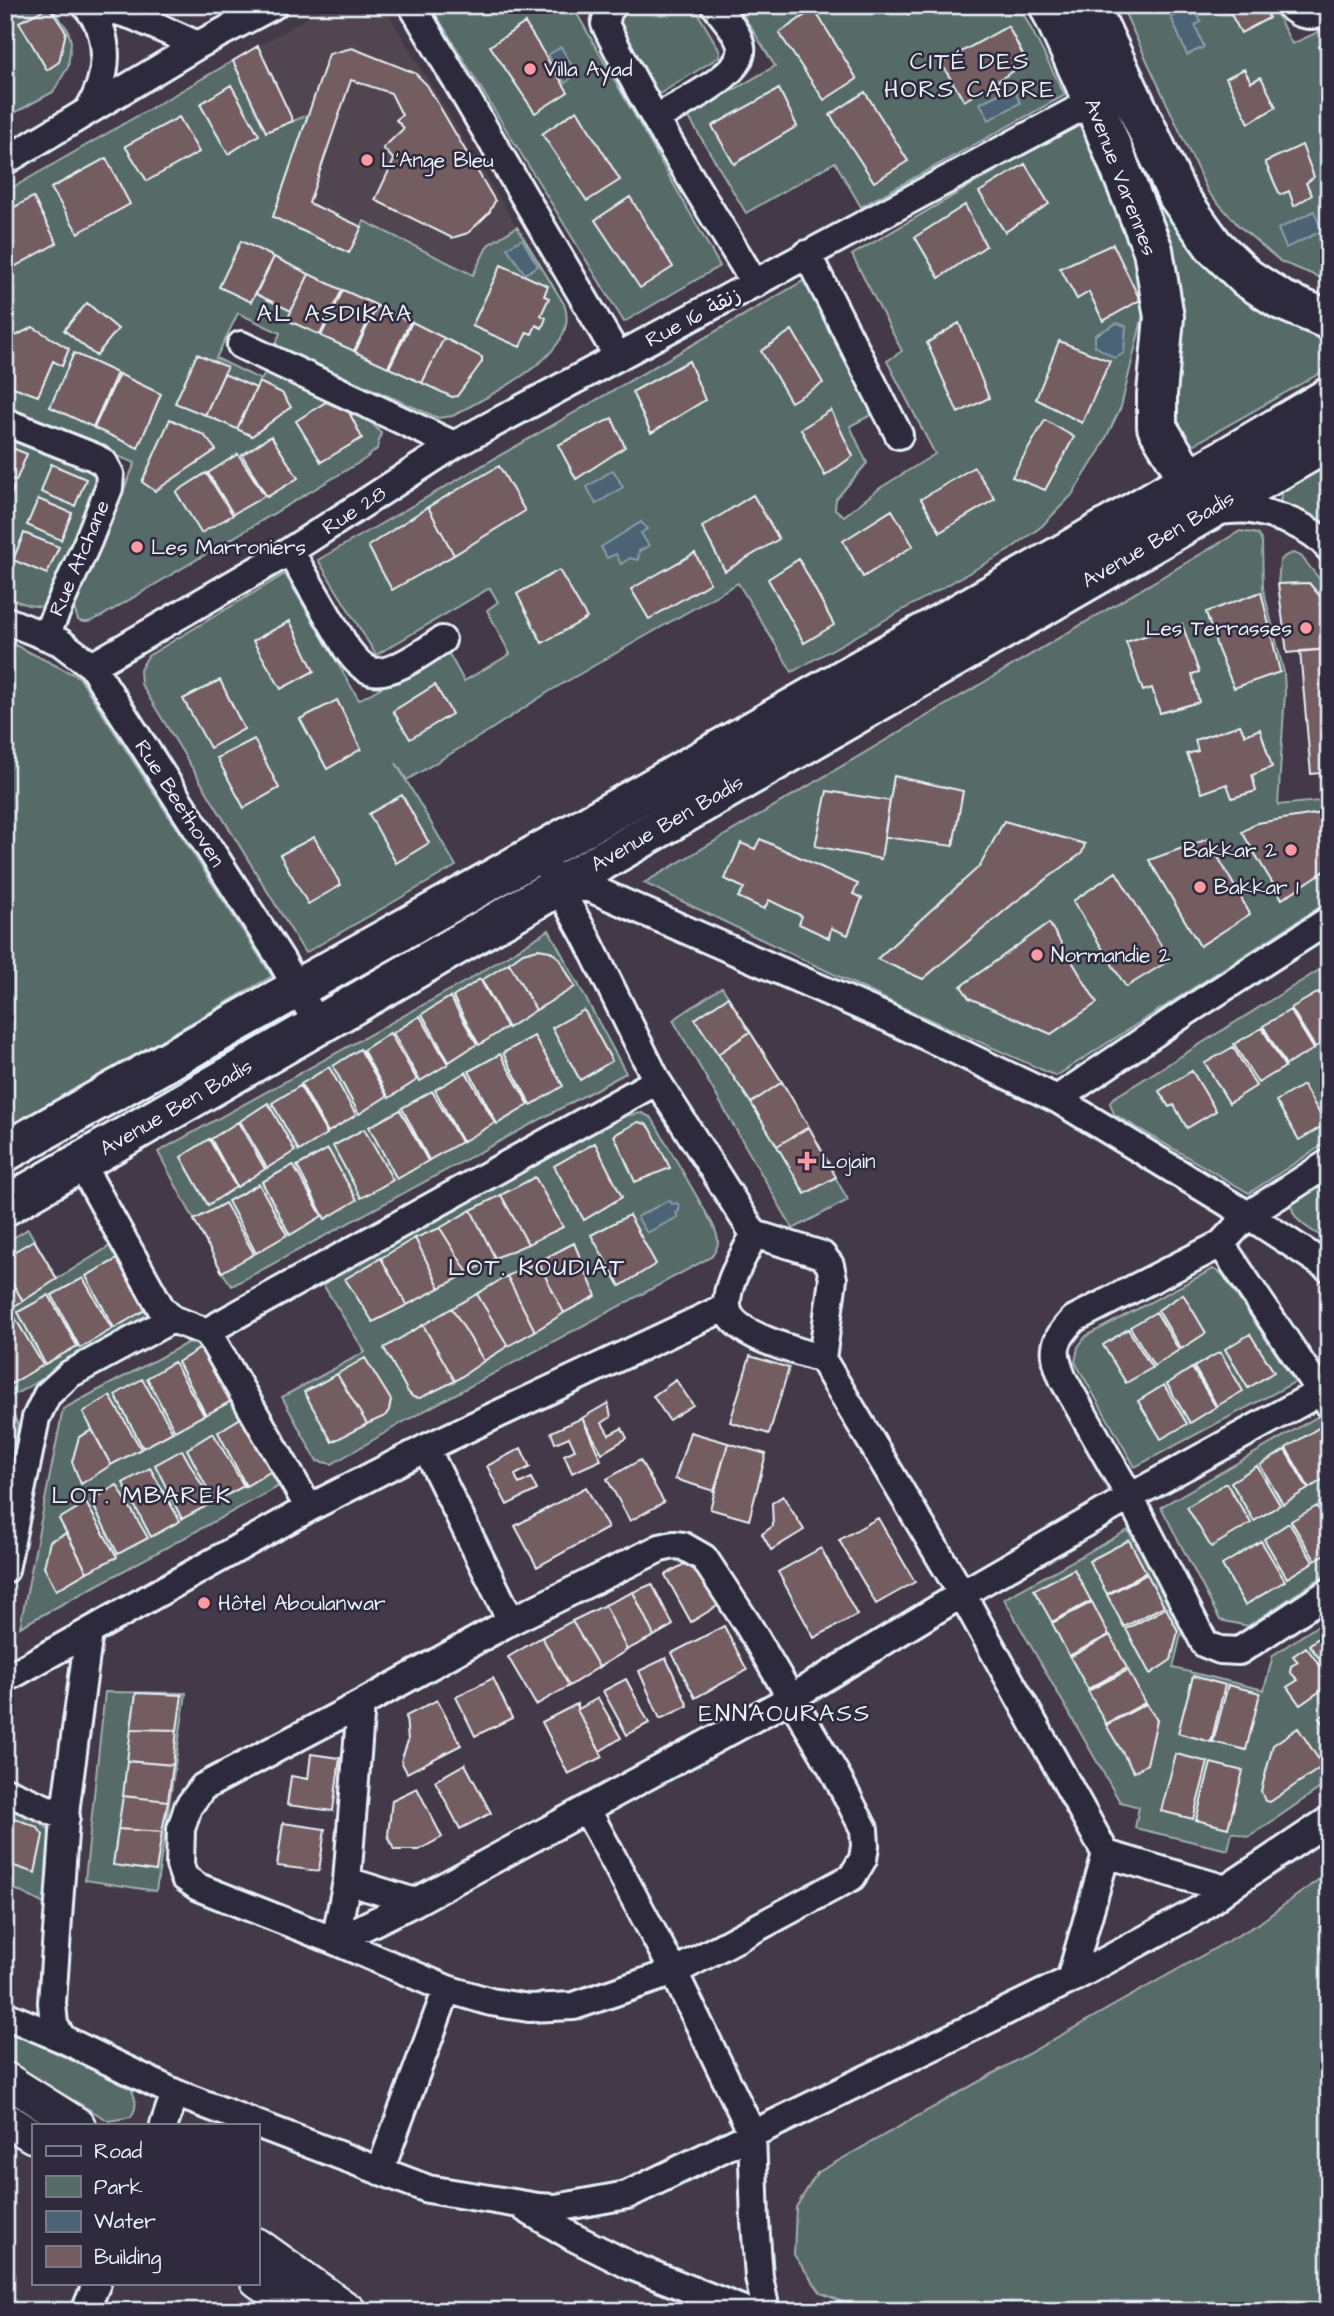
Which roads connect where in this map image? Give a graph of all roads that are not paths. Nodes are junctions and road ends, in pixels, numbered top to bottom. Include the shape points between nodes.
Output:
1 (85, 5) edge
2 (97, 5) edge
3 (274, 5) edge
4 (412, 5) edge
5 (614, 5) edge
6 (715, 5) edge
7 (1049, 5) edge
8 (1089, 5) edge
9 (1289, 5) edge
10 (1329, 12) edge
11 (198, 45) junction
12 (1109, 92) junction
13 (88, 111) junction
14 (656, 118) junction
15 (5, 161) edge
16 (807, 254) junction
17 (755, 284) junction
18 (1329, 320) edge
19 (241, 345) dead end
20 (618, 357) junction
21 (1329, 397) edge
22 (5, 422) edge
23 (899, 435) dead end
24 (1329, 441) edge
25 (454, 445) junction
26 (1188, 479) junction
27 (1207, 511) junction
28 (1329, 548) edge
29 (290, 551) junction
30 (5, 620) edge
31 (46, 635) junction
32 (442, 640) dead end
33 (92, 666) junction
34 (539, 852) junction
35 (558, 886) junction
36 (1329, 920) edge
37 (297, 987) junction
38 (318, 1025) junction
39 (657, 1081) junction
40 (1058, 1099) junction
41 (5, 1152) edge
42 (80, 1162) junction
43 (1329, 1163) edge
44 (5, 1206) edge
45 (1248, 1215) junction
46 (754, 1234) junction
47 (1221, 1244) junction
48 (1329, 1268) edge
49 (726, 1307) junction
50 (172, 1319) junction
51 (206, 1332) junction
52 (822, 1359) junction
53 (1324, 1399) edge
54 (426, 1448) junction
55 (1130, 1497) junction
56 (309, 1508) junction
57 (5, 1570) edge
58 (1329, 1592) edge
59 (962, 1594) junction
60 (511, 1621) junction
61 (89, 1632) junction
62 (5, 1679) edge
63 (791, 1698) junction
64 (361, 1704) junction
65 (5, 1791) edge
66 (587, 1810) junction
67 (66, 1817) junction
68 (1329, 1820) edge
69 (1106, 1854) junction
70 (347, 1881) junction
71 (1226, 1889) junction
72 (415, 1902) junction
73 (335, 1941) junction
74 (674, 1972) junction
75 (1070, 1980) junction
76 (447, 1989) junction
77 (5, 2015) edge
78 (62, 2039) junction
79 (5, 2079) edge
80 (175, 2094) junction
81 (5, 2119) edge
82 (76, 2124) edge
83 (164, 2124) edge
84 (255, 2124) edge
85 (259, 2126) edge
86 (752, 2133) junction
87 (32, 2135) edge
88 (380, 2171) junction
89 (517, 2203) junction
90 (259, 2246) edge
91 (259, 2281) edge
92 (96, 2284) edge
93 (85, 2311) edge
94 (300, 2311) edge
95 (349, 2311) edge
96 (746, 2311) edge
97 (766, 2311) edge

1 - 13 street via 99,25 106,66
2 - 11 street
3 - 11 street
4 - 20 street
5 - 14 street via 605,24
6 - 14 street via 741,45 741,56 722,78
7 - 12 main road, Avenue Varennes
8 - 12 main road, Avenue Varennes
9 - 10 street via 1307,16
11 - 13 street
12 - 16 street, Rue 16 زنقة
12 - 18 main road, Avenue Varennes via 1214,246 1247,278 1281,300
12 - 26 main road, Avenue Varennes via 1153,250 1164,317 1157,427
13 - 15 street
14 - 17 street
16 - 17 street, Rue 16 زنقة
16 - 23 street
17 - 20 street, Rue 16 زنقة
19 - 25 street
20 - 25 street, Rue 28
21 - 26 main road, Avenue Ben Badis
22 - 31 street, Rue Atchane via 94,457 110,474 88,541
24 - 27 main road, Avenue Ben Badis
25 - 29 street, Rue 28
26 - 27 main road, Avenue Varennes
26 - 34 main road, Avenue Ben Badis
27 - 28 street via 1248,510 1278,518 1297,524
27 - 35 main road, Avenue Ben Badis
29 - 32 street via 347,649 371,671 405,662
29 - 33 street, Rue 28
30 - 31 street, Rue Beethoven
31 - 33 street, Rue Beethoven
33 - 37 street, Rue Beethoven
34 - 35 street
34 - 37 main road, Avenue Ben Badis
35 - 38 main road, Avenue Ben Badis
35 - 39 street
35 - 40 street via 590,888 888,1018
36 - 40 street
37 - 38 street, Rue Beethoven
37 - 41 main road, Avenue Ben Badis
38 - 42 main road, Avenue Ben Badis
39 - 46 street
39 - 51 street
40 - 45 street
42 - 44 main road, Avenue Ben Badis
42 - 50 street via 160,1308
43 - 45 street
45 - 47 street
45 - 48 street
46 - 49 street
46 - 52 street via 822,1255 830,1265 833,1279
47 - 53 street
47 - 55 street via 1074,1319 1055,1346 1063,1379
49 - 52 street via 732,1320 749,1333
49 - 54 street
50 - 51 street
50 - 57 street via 70,1374 47,1395 36,1418
51 - 56 street
52 - 59 street
53 - 55 street
54 - 56 street
54 - 60 street
55 - 58 street via 1205,1644 1239,1651
55 - 59 street
56 - 61 street
59 - 63 street
59 - 69 street
60 - 63 street via 660,1548 683,1546 705,1558
60 - 64 street
61 - 62 street
61 - 67 street
63 - 66 street
63 - 74 street via 864,1829 863,1859 852,1877 837,1887
64 - 70 street
64 - 73 street via 203,1787 188,1807 181,1829 184,1877 198,1887
65 - 67 street
66 - 72 street
66 - 74 street
67 - 78 street via 52,2003 54,2025
68 - 71 street
69 - 71 street
69 - 75 street
70 - 72 street
70 - 73 street
71 - 75 street via 1199,1910
72 - 73 street
73 - 76 street
74 - 76 street via 574,2006 529,2008
74 - 86 street
75 - 86 street
76 - 88 street
77 - 78 street
78 - 80 street
79 - 82 street
80 - 83 street
80 - 84 street
81 - 87 street
85 - 88 street
86 - 89 street via 626,2195 556,2208
86 - 97 street via 759,2277
88 - 89 street via 428,2189
89 - 96 street via 631,2266
90 - 95 street
91 - 94 street
92 - 93 street

